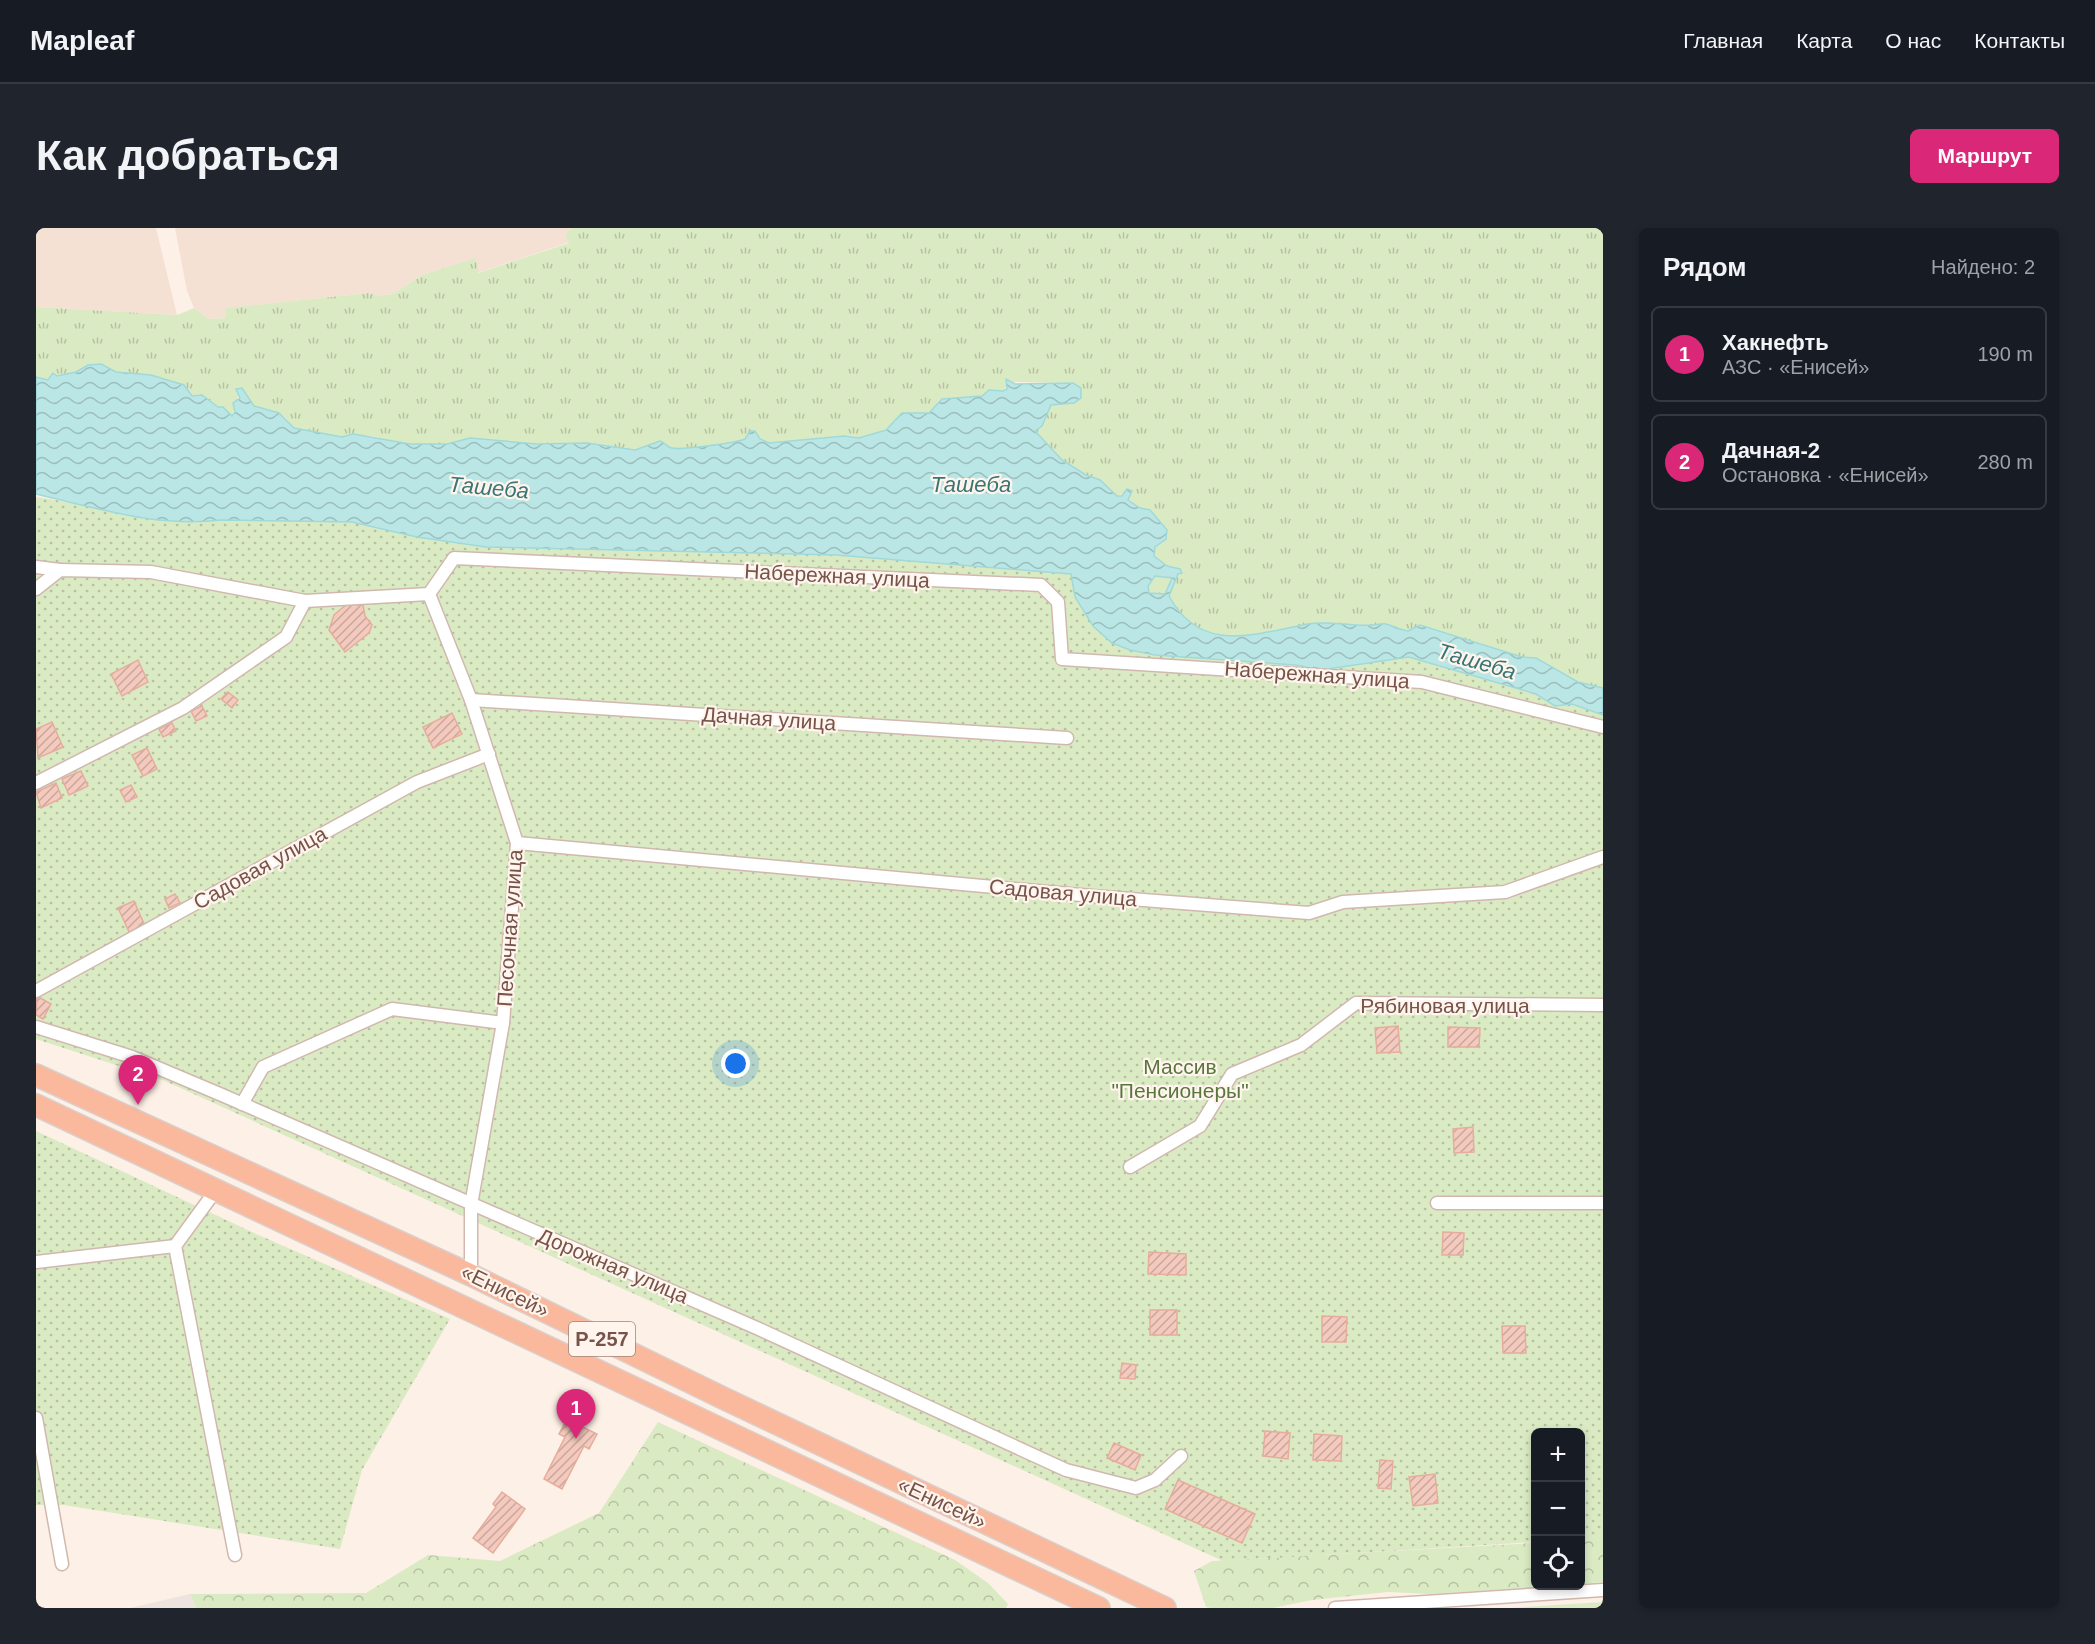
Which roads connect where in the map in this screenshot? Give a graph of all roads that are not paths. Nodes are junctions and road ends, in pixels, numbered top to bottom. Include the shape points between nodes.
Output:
1 (36, 567) edge
2 (60, 570) junction
3 (36, 589) edge
4 (429, 594) junction
5 (305, 601) junction
6 (471, 700) junction
7 (1603, 727) edge
8 (1067, 738) dead end
9 (489, 754) junction
10 (36, 783) edge
11 (517, 843) junction
12 (1603, 857) edge
13 (36, 991) edge
14 (1603, 1005) edge
15 (503, 1023) junction
16 (36, 1027) edge
17 (36, 1075) edge
18 (242, 1104) junction
19 (36, 1105) edge
20 (1130, 1167) dead end
21 (216, 1190) junction
22 (1437, 1203) dead end
23 (1603, 1203) edge
24 (471, 1205) junction
25 (176, 1246) junction
26 (36, 1262) edge
27 (471, 1275) junction
28 (36, 1418) edge
29 (1180, 1456) dead end
30 (235, 1555) dead end
31 (62, 1564) dead end
32 (1603, 1590) edge
33 (1099, 1608) edge
34 (1165, 1608) edge
35 (1335, 1608) edge

1 - 2 street
2 - 3 street
2 - 5 street via 151,572
4 - 5 street
4 - 6 street, Песочная улица
4 - 7 street, Набережная улица via 454,558 1041,585 1058,602 1062,659 1422,682
5 - 10 street via 286,637 183,708
6 - 8 street, Дачная улица
6 - 9 street, Песочная улица
9 - 11 street, Песочная улица
9 - 13 street, Садовая улица via 417,782
11 - 12 street, Садовая улица via 1309,913 1343,902 1505,892
11 - 15 street, Песочная улица
14 - 20 street, Рябиновая улица via 1356,1003 1301,1045 1232,1074 1200,1125
15 - 18 street via 392,1009 263,1067
15 - 24 street, Песочная улица
16 - 18 street, Дорожная улица via 132,1057
17 - 27 highway, «Енисей» / Р-257
18 - 24 street, Дорожная улица
19 - 21 highway, «Енисей» / Р-257
21 - 25 street
21 - 33 highway, «Енисей» / Р-257
22 - 23 street
24 - 27 street, Песочная улица
24 - 29 street, Дорожная улица via 759,1329 1066,1470 1136,1488 1155,1480
25 - 26 street
25 - 30 street
27 - 34 highway, «Енисей» / Р-257
28 - 31 street
32 - 35 street

